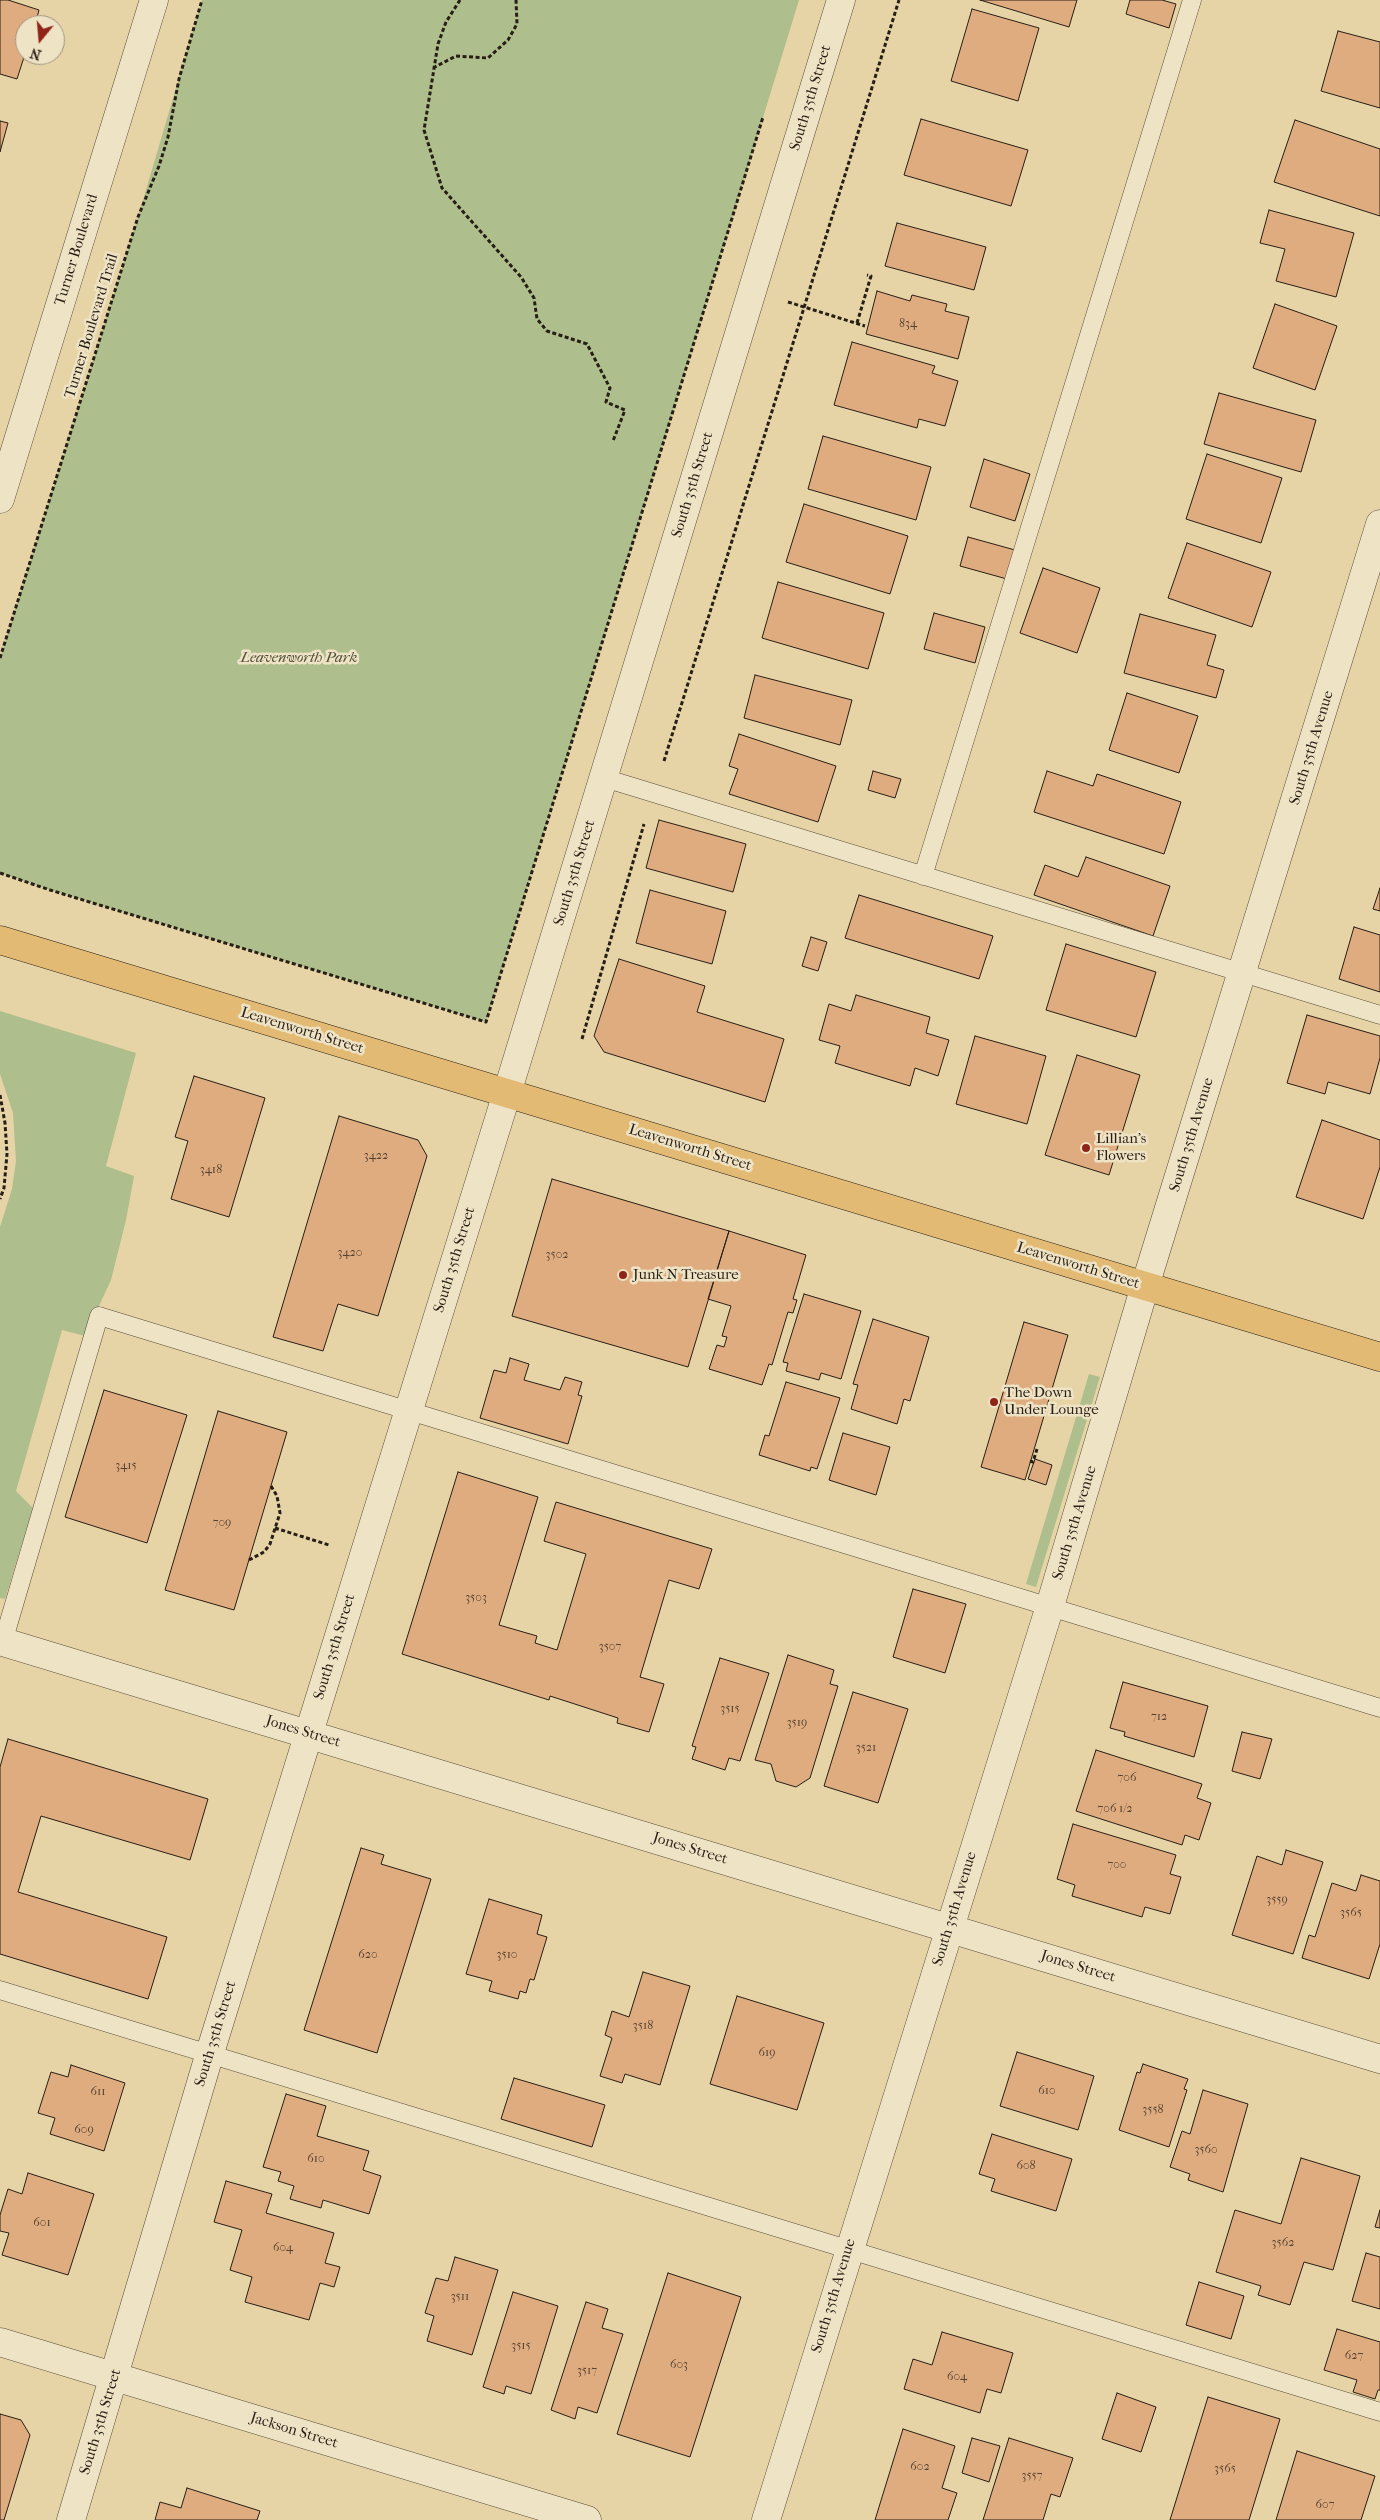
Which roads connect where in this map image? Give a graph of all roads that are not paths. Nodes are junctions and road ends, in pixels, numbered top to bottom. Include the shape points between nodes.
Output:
1 (154, 0) edge
2 (841, 0) edge
3 (1192, 0) edge
4 (0, 499) edge
5 (1380, 524) edge
6 (604, 778) junction
7 (922, 876) junction
8 (0, 940) edge
9 (1243, 973) junction
10 (1380, 1015) edge
11 (508, 1093) junction
12 (1145, 1286) junction
13 (1380, 1357) edge
14 (408, 1412) junction
15 (1050, 1606) junction
16 (2, 1642) edge
17 (1380, 1708) edge
18 (308, 1734) junction
19 (949, 1927) junction
20 (0, 1990) edge
21 (209, 2056) junction
22 (1380, 2059) edge
23 (849, 2249) junction
24 (0, 2342) edge
25 (115, 2377) junction
26 (1380, 2412) edge
27 (70, 2520) edge
28 (587, 2520) edge
29 (766, 2520) edge

1 - 4 street, Turner Boulevard
2 - 6 street, South 35th Street
3 - 7 lane
5 - 9 street, South 35th Avenue
6 - 7 lane
6 - 11 street, South 35th Street
7 - 9 lane
8 - 11 main road, Leavenworth Street
9 - 10 lane
9 - 12 street, South 35th Avenue
11 - 12 main road, Leavenworth Street
11 - 14 street, South 35th Street
12 - 13 main road, Leavenworth Street
12 - 15 street, South 35th Avenue
14 - 15 lane
14 - 16 lane via 98,1316
14 - 18 street, South 35th Street
15 - 17 lane
15 - 19 street, South 35th Avenue
16 - 18 street, Jones Street
18 - 19 street, Jones Street
18 - 21 street, South 35th Street
19 - 22 street, Jones Street
19 - 23 street, South 35th Avenue
20 - 21 lane
21 - 23 lane
21 - 25 street, South 35th Street
23 - 26 lane
23 - 29 street, South 35th Avenue
24 - 25 street, Jackson Street
25 - 27 street, South 35th Street
25 - 28 street, Jackson Street

